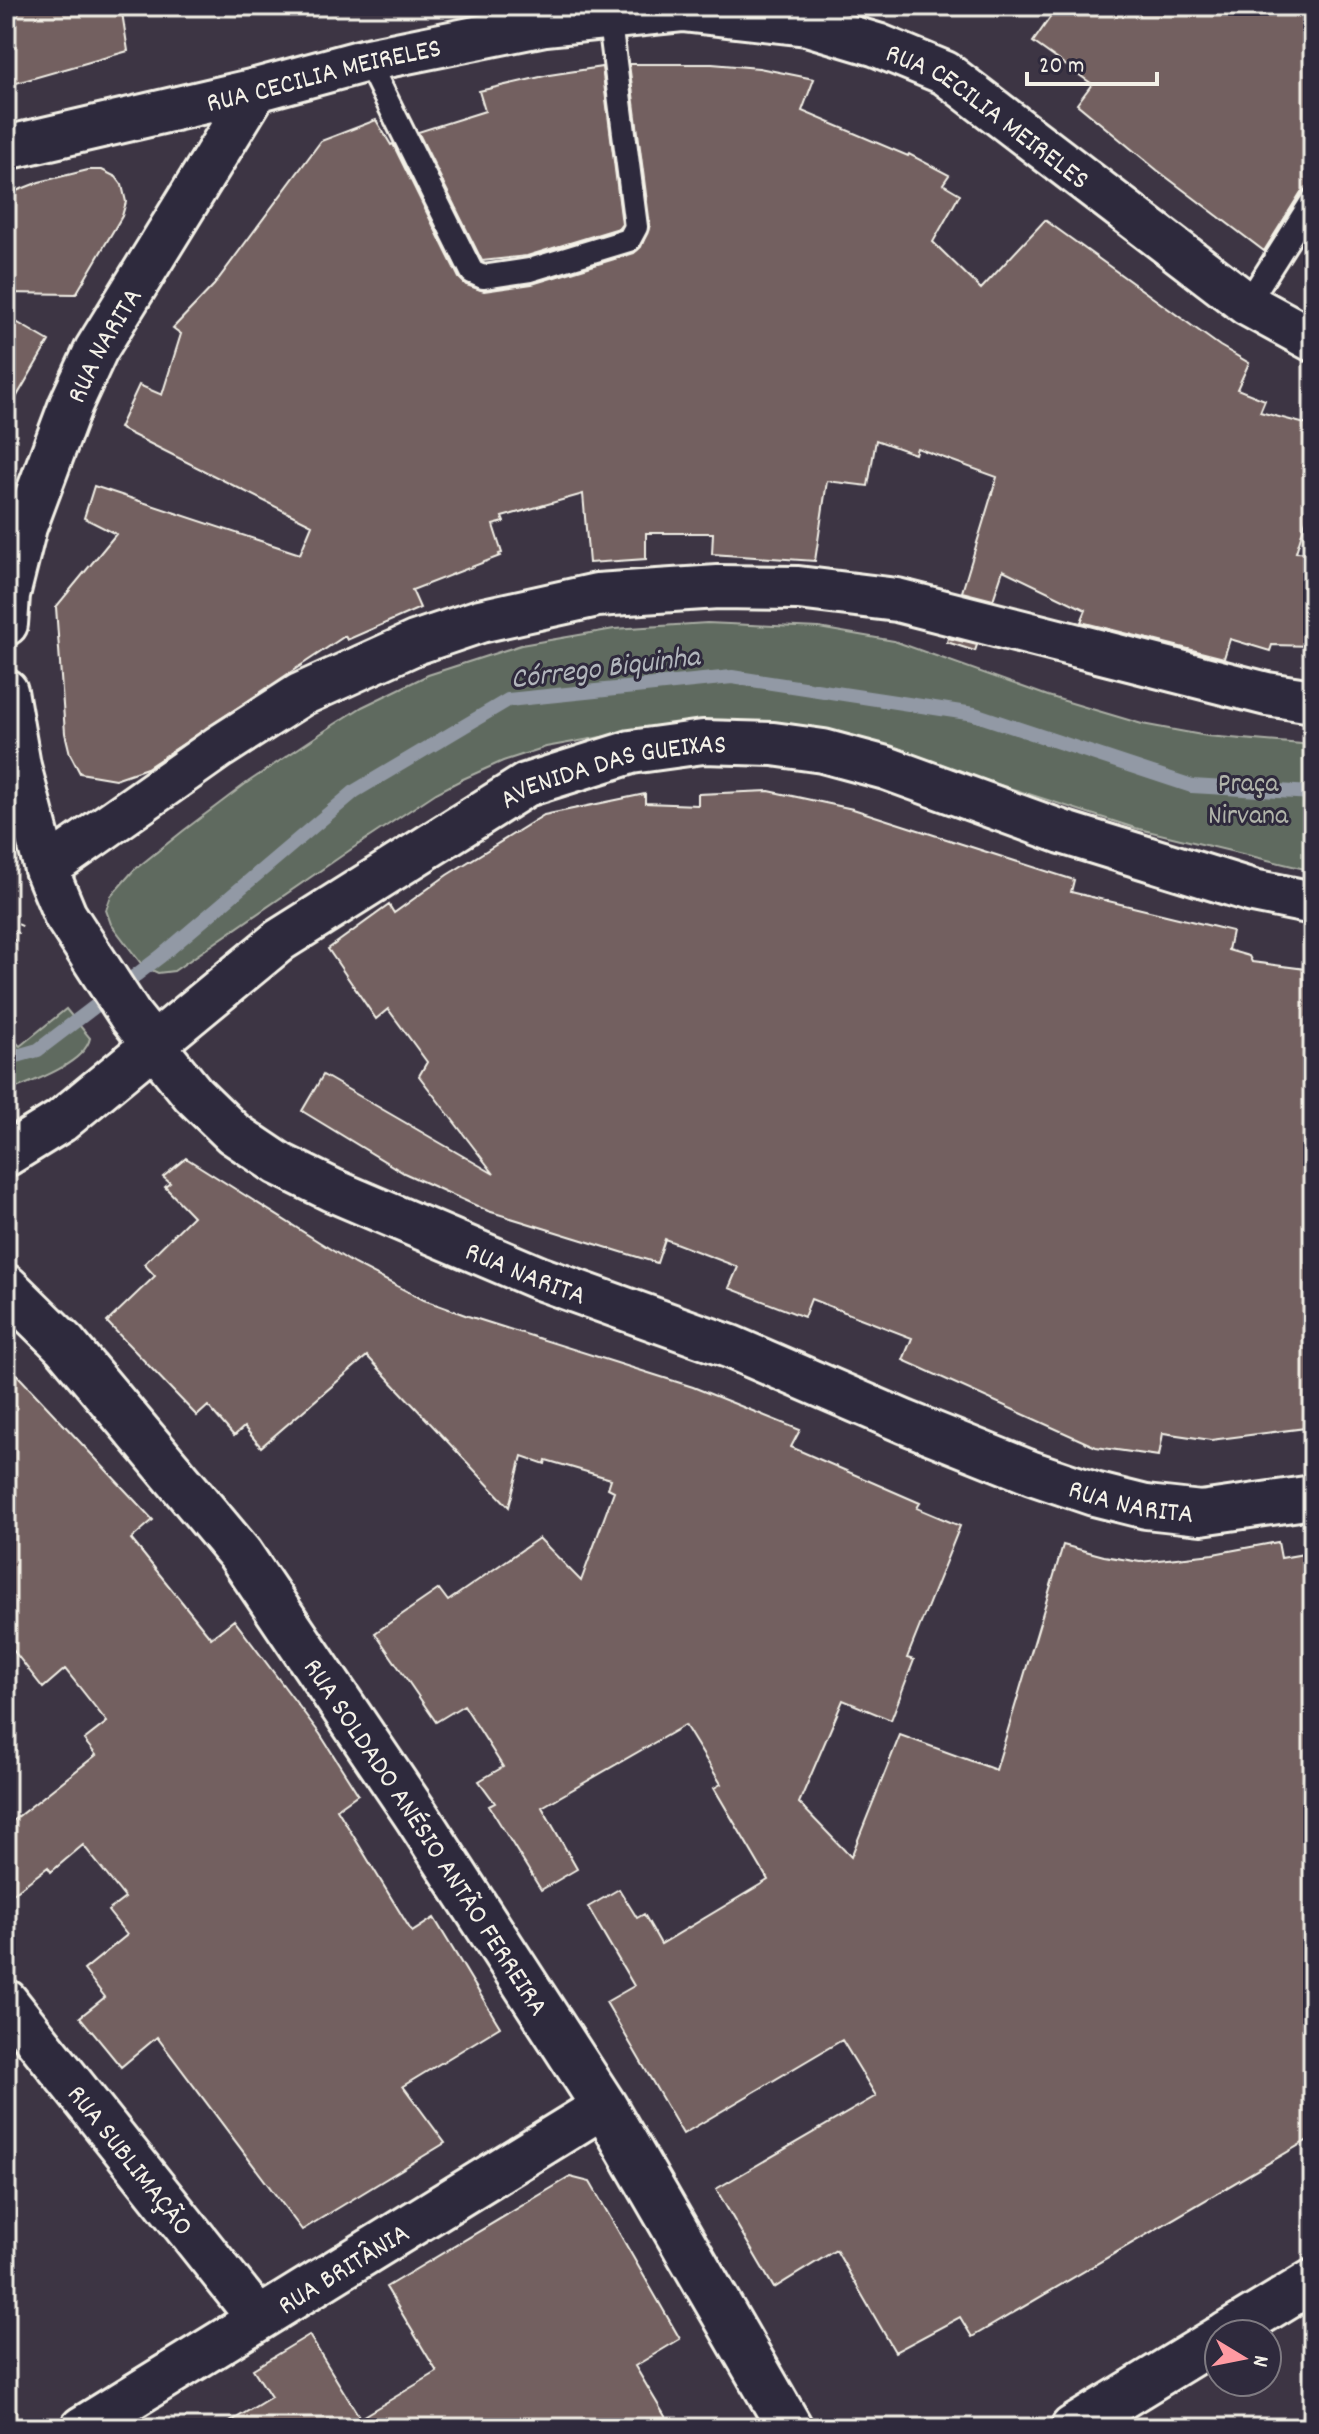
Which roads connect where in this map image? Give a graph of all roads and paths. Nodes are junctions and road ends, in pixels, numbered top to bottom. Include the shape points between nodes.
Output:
1 (682, 8) edge
2 (544, 15) edge
3 (609, 15) junction
4 (367, 60) junction
5 (256, 90) junction
6 (6, 148) edge
7 (1313, 200) edge
8 (1247, 304) junction
9 (1313, 340) edge
10 (13, 546) edge
11 (6, 624) edge
12 (6, 691) edge
13 (1313, 701) edge
14 (46, 869) junction
15 (1313, 903) edge
16 (141, 1030) junction
17 (6, 1155) edge
18 (6, 1287) edge
19 (1313, 1497) edge
20 (6, 2001) edge
21 (604, 2106) junction
22 (1313, 2281) edge
23 (258, 2318) junction
24 (1252, 2318) edge
25 (1203, 2348) edge
26 (82, 2428) edge
27 (790, 2428) edge
28 (1072, 2428) edge

1 - 3 street, RUA CECILIA MEIRELES
1 - 8 street, RUA CECILIA MEIRELES via 807,24 945,73
2 - 3 street, RUA CECILIA MEIRELES
2 - 4 street, RUA CECILIA MEIRELES
3 - 4 lane via 636,227 625,242 530,270 489,277 472,272
4 - 5 street, RUA CECILIA MEIRELES
5 - 6 street, RUA CECILIA MEIRELES
5 - 10 street, RUA NARITA via 96,350
7 - 8 lane
8 - 9 street, RUA CECILIA MEIRELES
10 - 11 street, RUA NARITA
12 - 14 street, RUA NARITA
13 - 14 street via 1267,694 897,600 798,588 597,595 480,621 415,643 300,695
14 - 16 street, RUA NARITA via 65,915
15 - 16 street, AVENIDA DAS GUEIXAS via 1253,891 1092,842 886,768 823,751 703,742 631,752 526,785
16 - 17 street, AVENIDA DAS GUEIXAS via 109,1083
16 - 19 street, RUA NARITA via 233,1133 279,1164 539,1278 731,1347 1094,1494 1201,1513
18 - 21 street, RUA SOLDADO ANÉSIO ANTÃO FERREIRA via 65,1345 240,1554
20 - 23 street, RUA SUBLIMAÇÃO
21 - 23 street, RUA BRITÂNIA
21 - 27 street, RUA SOLDADO ANÉSIO ANTÃO FERREIRA
22 - 24 street
23 - 26 street, RUA BRITÂNIA
25 - 28 street

